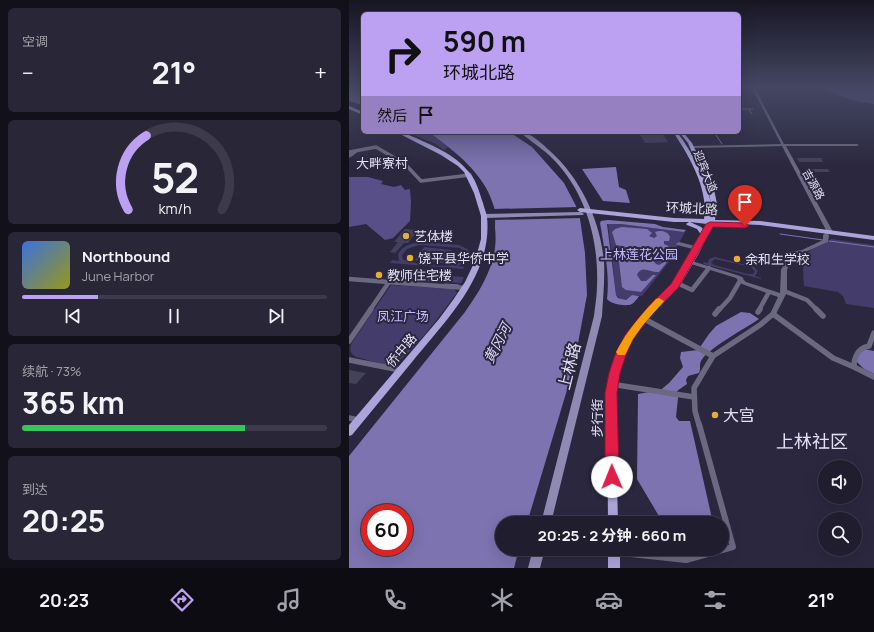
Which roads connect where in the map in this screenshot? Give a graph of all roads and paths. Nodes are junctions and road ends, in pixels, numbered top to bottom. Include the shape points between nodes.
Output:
1 (766, 114) edge
2 (403, 134) edge
3 (526, 134) edge
4 (678, 134) edge
5 (682, 134) edge
6 (683, 138) junction
7 (783, 145) junction
8 (857, 145) dead end
9 (356, 151) junction
10 (691, 151) junction
11 (349, 152) edge
12 (349, 156) edge
13 (470, 175) dead end
14 (708, 211) junction
15 (591, 213) junction
16 (483, 214) junction
17 (686, 222) junction
18 (709, 223) junction
19 (827, 233) junction
20 (705, 236) junction
21 (874, 238) edge
22 (874, 242) edge
23 (679, 244) dead end
24 (697, 248) dead end
25 (693, 263) dead end
26 (709, 268) junction
27 (349, 279) edge
28 (741, 280) junction
29 (389, 282) junction
30 (679, 284) dead end
31 (466, 288) junction
32 (769, 292) junction
33 (783, 294) junction
34 (758, 312) dead end
35 (715, 314) dead end
36 (773, 314) junction
37 (823, 316) dead end
38 (648, 321) dead end
39 (874, 332) edge
40 (349, 341) edge
41 (871, 347) edge
42 (711, 355) junction
43 (349, 360) edge
44 (854, 367) junction
45 (400, 370) junction
46 (874, 377) edge
47 (617, 385) dead end
48 (694, 397) junction
49 (349, 418) edge
50 (359, 420) junction
51 (349, 432) edge
52 (548, 516) edge
53 (616, 516) edge
54 (724, 516) edge
55 (729, 533) edge
56 (729, 548) edge
57 (537, 556) edge
58 (616, 556) edge
59 (655, 556) edge
60 (700, 556) edge
61 (534, 568) edge
62 (614, 568) edge

1 - 7 street
2 - 16 main road via 422,142 466,172 483,205
3 - 15 main road, 上林路 via 564,167
4 - 6 main road, 迎宾大道
5 - 6 main road, 迎宾大道
6 - 10 main road, 迎宾大道
7 - 8 street
7 - 10 street
7 - 19 street, 吉源路
9 - 11 street
9 - 12 street
9 - 13 street via 376,147 405,164 421,181
10 - 14 main road, 迎宾大道 via 705,189
10 - 18 main road, 迎宾大道 via 713,196 713,219
14 - 17 main road via 701,218
14 - 18 main road, 迎宾大道
15 - 16 main road, 环城北路
15 - 17 main road, 环城北路
15 - 52 main road, 上林路 via 599,253 601,282 597,316
16 - 31 main road, 侨中路 via 482,249
17 - 18 main road, 环城北路
17 - 20 main road via 699,228
18 - 19 main road, 环城北路
18 - 20 main road, 步行街
19 - 21 main road, 环城北路
19 - 22 main road, 环城北路
19 - 33 street via 826,241 792,253 784,270
20 - 53 main road, 步行街 via 675,286 651,309 629,338 618,361 611,393 610,415
23 - 24 street
25 - 26 street
26 - 28 street
26 - 30 street via 693,290
27 - 29 street
28 - 32 street
28 - 35 street via 730,298
29 - 31 street
29 - 40 street
31 - 45 main road, 侨中路
32 - 33 street
32 - 34 street
33 - 36 street
33 - 37 street via 807,300
36 - 42 street via 760,325
36 - 44 street via 833,358
38 - 42 street
39 - 41 street
41 - 44 street via 863,347 857,353
42 - 48 street via 694,388
43 - 45 street
44 - 46 street
45 - 50 main road, 侨中路
47 - 48 street
48 - 54 street via 695,411
49 - 50 street
50 - 51 main road, 侨中路
55 - 56 street via 733,547
57 - 61 main road
58 - 62 main road
59 - 60 street via 686,560

